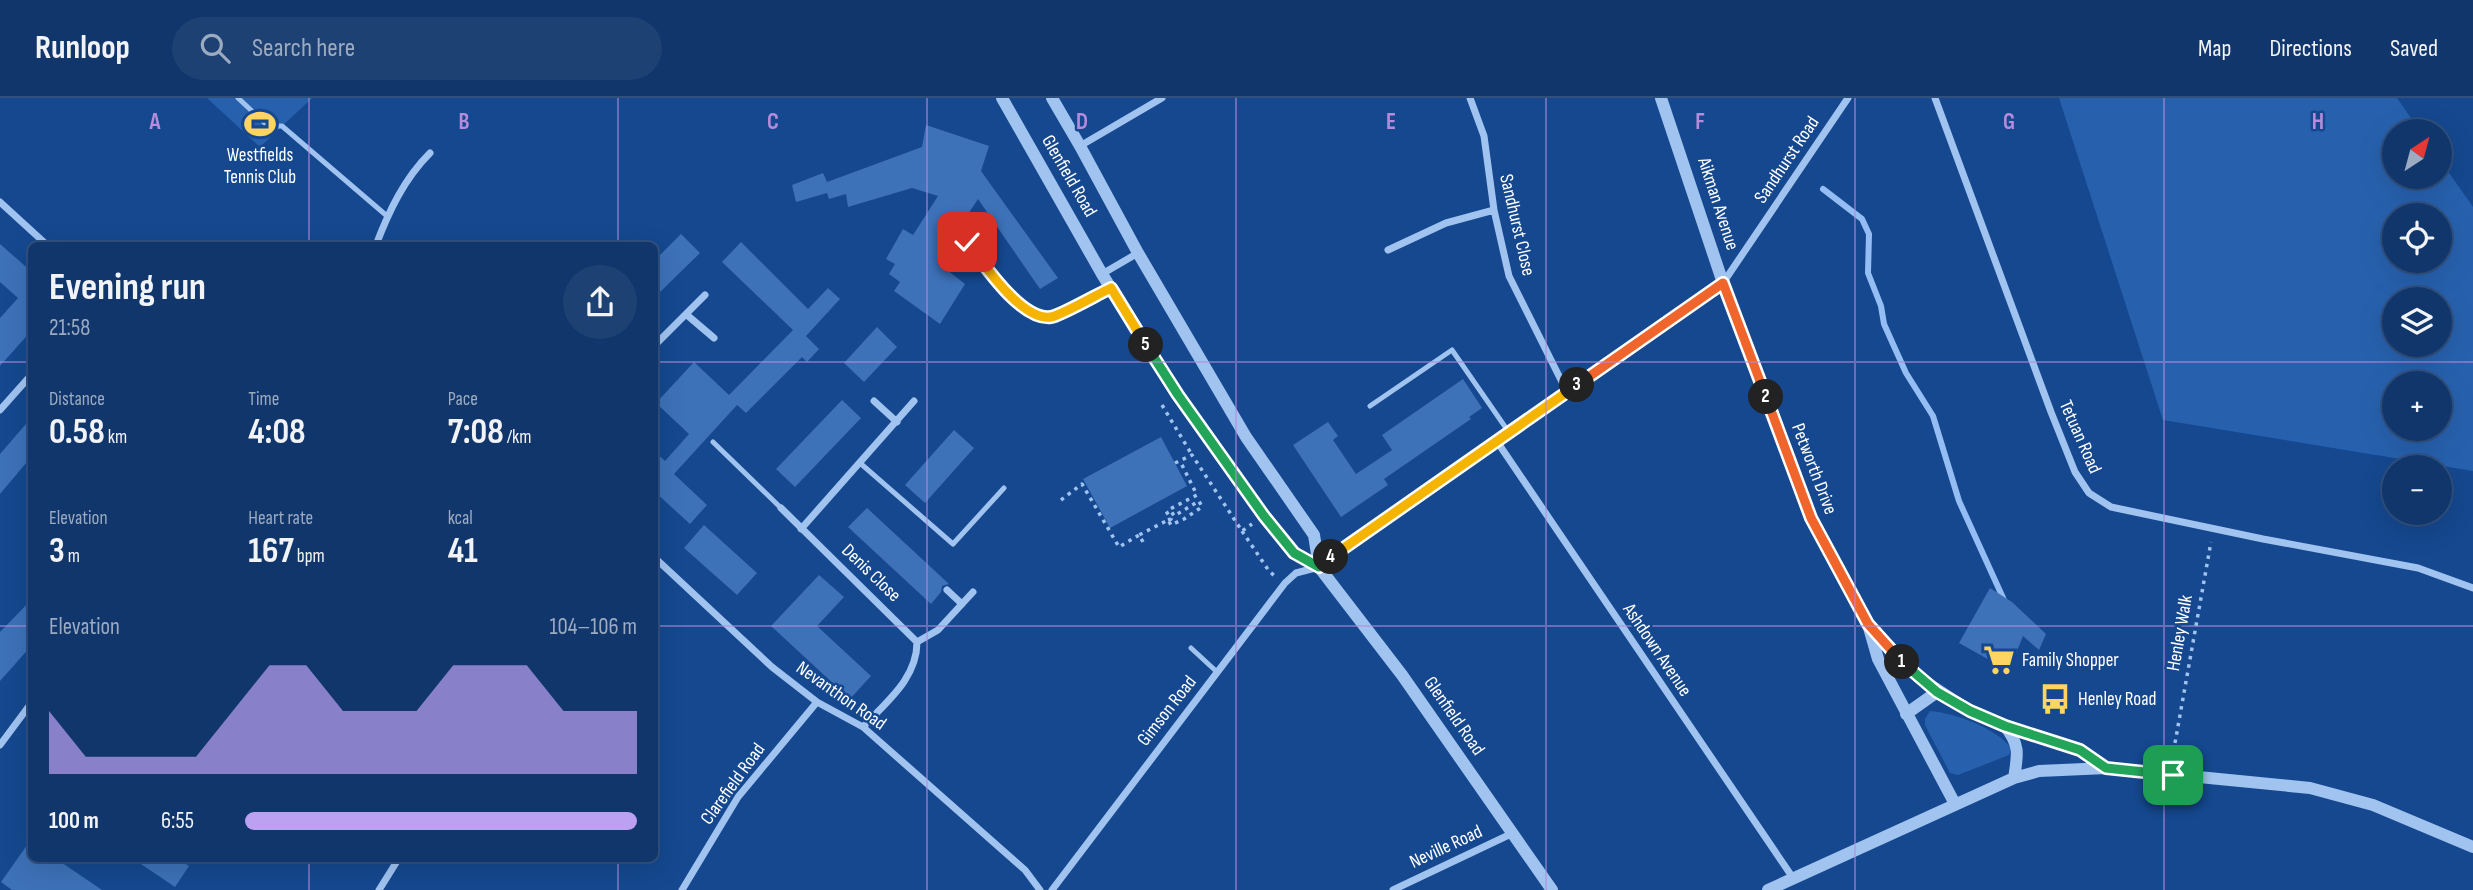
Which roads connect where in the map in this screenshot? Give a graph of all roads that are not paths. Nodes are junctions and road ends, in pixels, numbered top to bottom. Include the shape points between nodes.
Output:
1 (238, 98) edge
2 (1002, 98) edge
3 (1052, 98) edge
4 (1162, 98) edge
5 (1470, 98) edge
6 (1661, 98) edge
7 (1848, 98) edge
8 (1935, 98) edge
9 (1080, 146) junction
10 (430, 153) dead end
11 (0, 202) edge
12 (1494, 211) junction
13 (387, 216) junction
14 (44, 242) edge
15 (377, 242) edge
16 (967, 242) dead end
17 (1388, 250) dead end
18 (1138, 253) junction
19 (1102, 274) junction
20 (1723, 283) junction
21 (1111, 288) junction
22 (705, 295) dead end
23 (687, 314) junction
24 (713, 338) dead end
25 (658, 342) edge
26 (28, 378) edge
27 (1567, 392) junction
28 (874, 401) dead end
29 (914, 401) dead end
30 (1370, 406) dead end
31 (0, 410) edge
32 (897, 422) junction
33 (1508, 431) junction
34 (1496, 440) junction
35 (713, 442) dead end
36 (860, 463) junction
37 (1004, 488) dead end
38 (781, 508) joint
39 (801, 528) junction
40 (658, 561) edge
41 (1319, 567) junction
42 (2473, 588) edge
43 (947, 590) dead end
44 (973, 592) dead end
45 (962, 604) junction
46 (1868, 624) junction
47 (917, 642) junction
48 (1191, 648) dead end
49 (1217, 672) junction
50 (1937, 692) junction
51 (817, 702) junction
52 (28, 707) edge
53 (1906, 714) junction
54 (2005, 726) junction
55 (863, 727) junction
56 (0, 745) edge
57 (2106, 768) junction
58 (2014, 778) junction
59 (1955, 804) junction
60 (1513, 833) junction
61 (2473, 847) edge
62 (396, 862) edge
63 (1793, 878) junction
64 (379, 890) edge
65 (681, 890) edge
66 (1040, 890) edge
67 (1052, 890) edge
68 (1392, 890) edge
69 (1552, 890) edge
70 (1768, 890) edge

1 - 13 lane via 268,125 282,126
2 - 19 street, Glenfield Road
3 - 9 street, Glenfield Road
4 - 9 street
5 - 12 street, Sandhurst Close via 1484,136
6 - 20 street, Aikman Avenue
7 - 20 street, Sandhurst Road
8 - 42 street, Tetuan Road via 2075,472 2089,493 2111,507 2418,568
9 - 18 street, Glenfield Road
10 - 13 street via 415,168
11 - 14 street
12 - 17 street via 1446,223
12 - 27 street, Sandhurst Close via 1509,276
13 - 15 street
16 - 21 lane via 1002,288 1034,314 1051,317
18 - 19 street
18 - 41 street, Glenfield Road via 1246,437 1314,535
19 - 21 street, Glenfield Road
20 - 27 street, Sandhurst Road
20 - 46 street, Petworth Drive via 1811,518
21 - 41 street, Glenfield Road via 1178,395 1264,516 1294,553
22 - 23 street
23 - 24 street
23 - 25 street
26 - 31 street
27 - 33 street, Sandhurst Road
28 - 32 street
29 - 32 street
30 - 33 lane via 1452,350
32 - 36 street
33 - 34 street, Sandhurst Road
34 - 41 street, Sandhurst Road
34 - 63 street, Ashdown Avenue
35 - 38 lane
36 - 37 lane via 953,544
36 - 39 street
38 - 39 street, Denis Close
39 - 47 street, Denis Close
40 - 51 street, Nevanthon Road via 772,667
41 - 49 street, Gimson Road via 1296,573 1284,583
41 - 60 street, Glenfield Road
43 - 45 street
44 - 45 street
45 - 47 street via 938,630
46 - 50 street, Petworth Drive
46 - 53 street, Petworth Drive via 1878,659
47 - 55 street via 910,676
48 - 49 lane
49 - 67 street, Gimson Road
50 - 53 street
50 - 54 street, Petworth Drive
51 - 55 street, Nevanthon Road
51 - 65 street, Clarefield Road via 738,797
52 - 56 street
53 - 59 street, Petworth Drive
54 - 57 street, Petworth Drive via 2080,750
54 - 58 street via 2018,748
55 - 66 street, Nevanthon Road via 1025,870
57 - 58 street via 2039,771
57 - 61 street via 2310,788 2373,805
58 - 59 street
59 - 63 street
60 - 68 street, Neville Road
60 - 69 street, Glenfield Road
62 - 64 street
63 - 70 street

